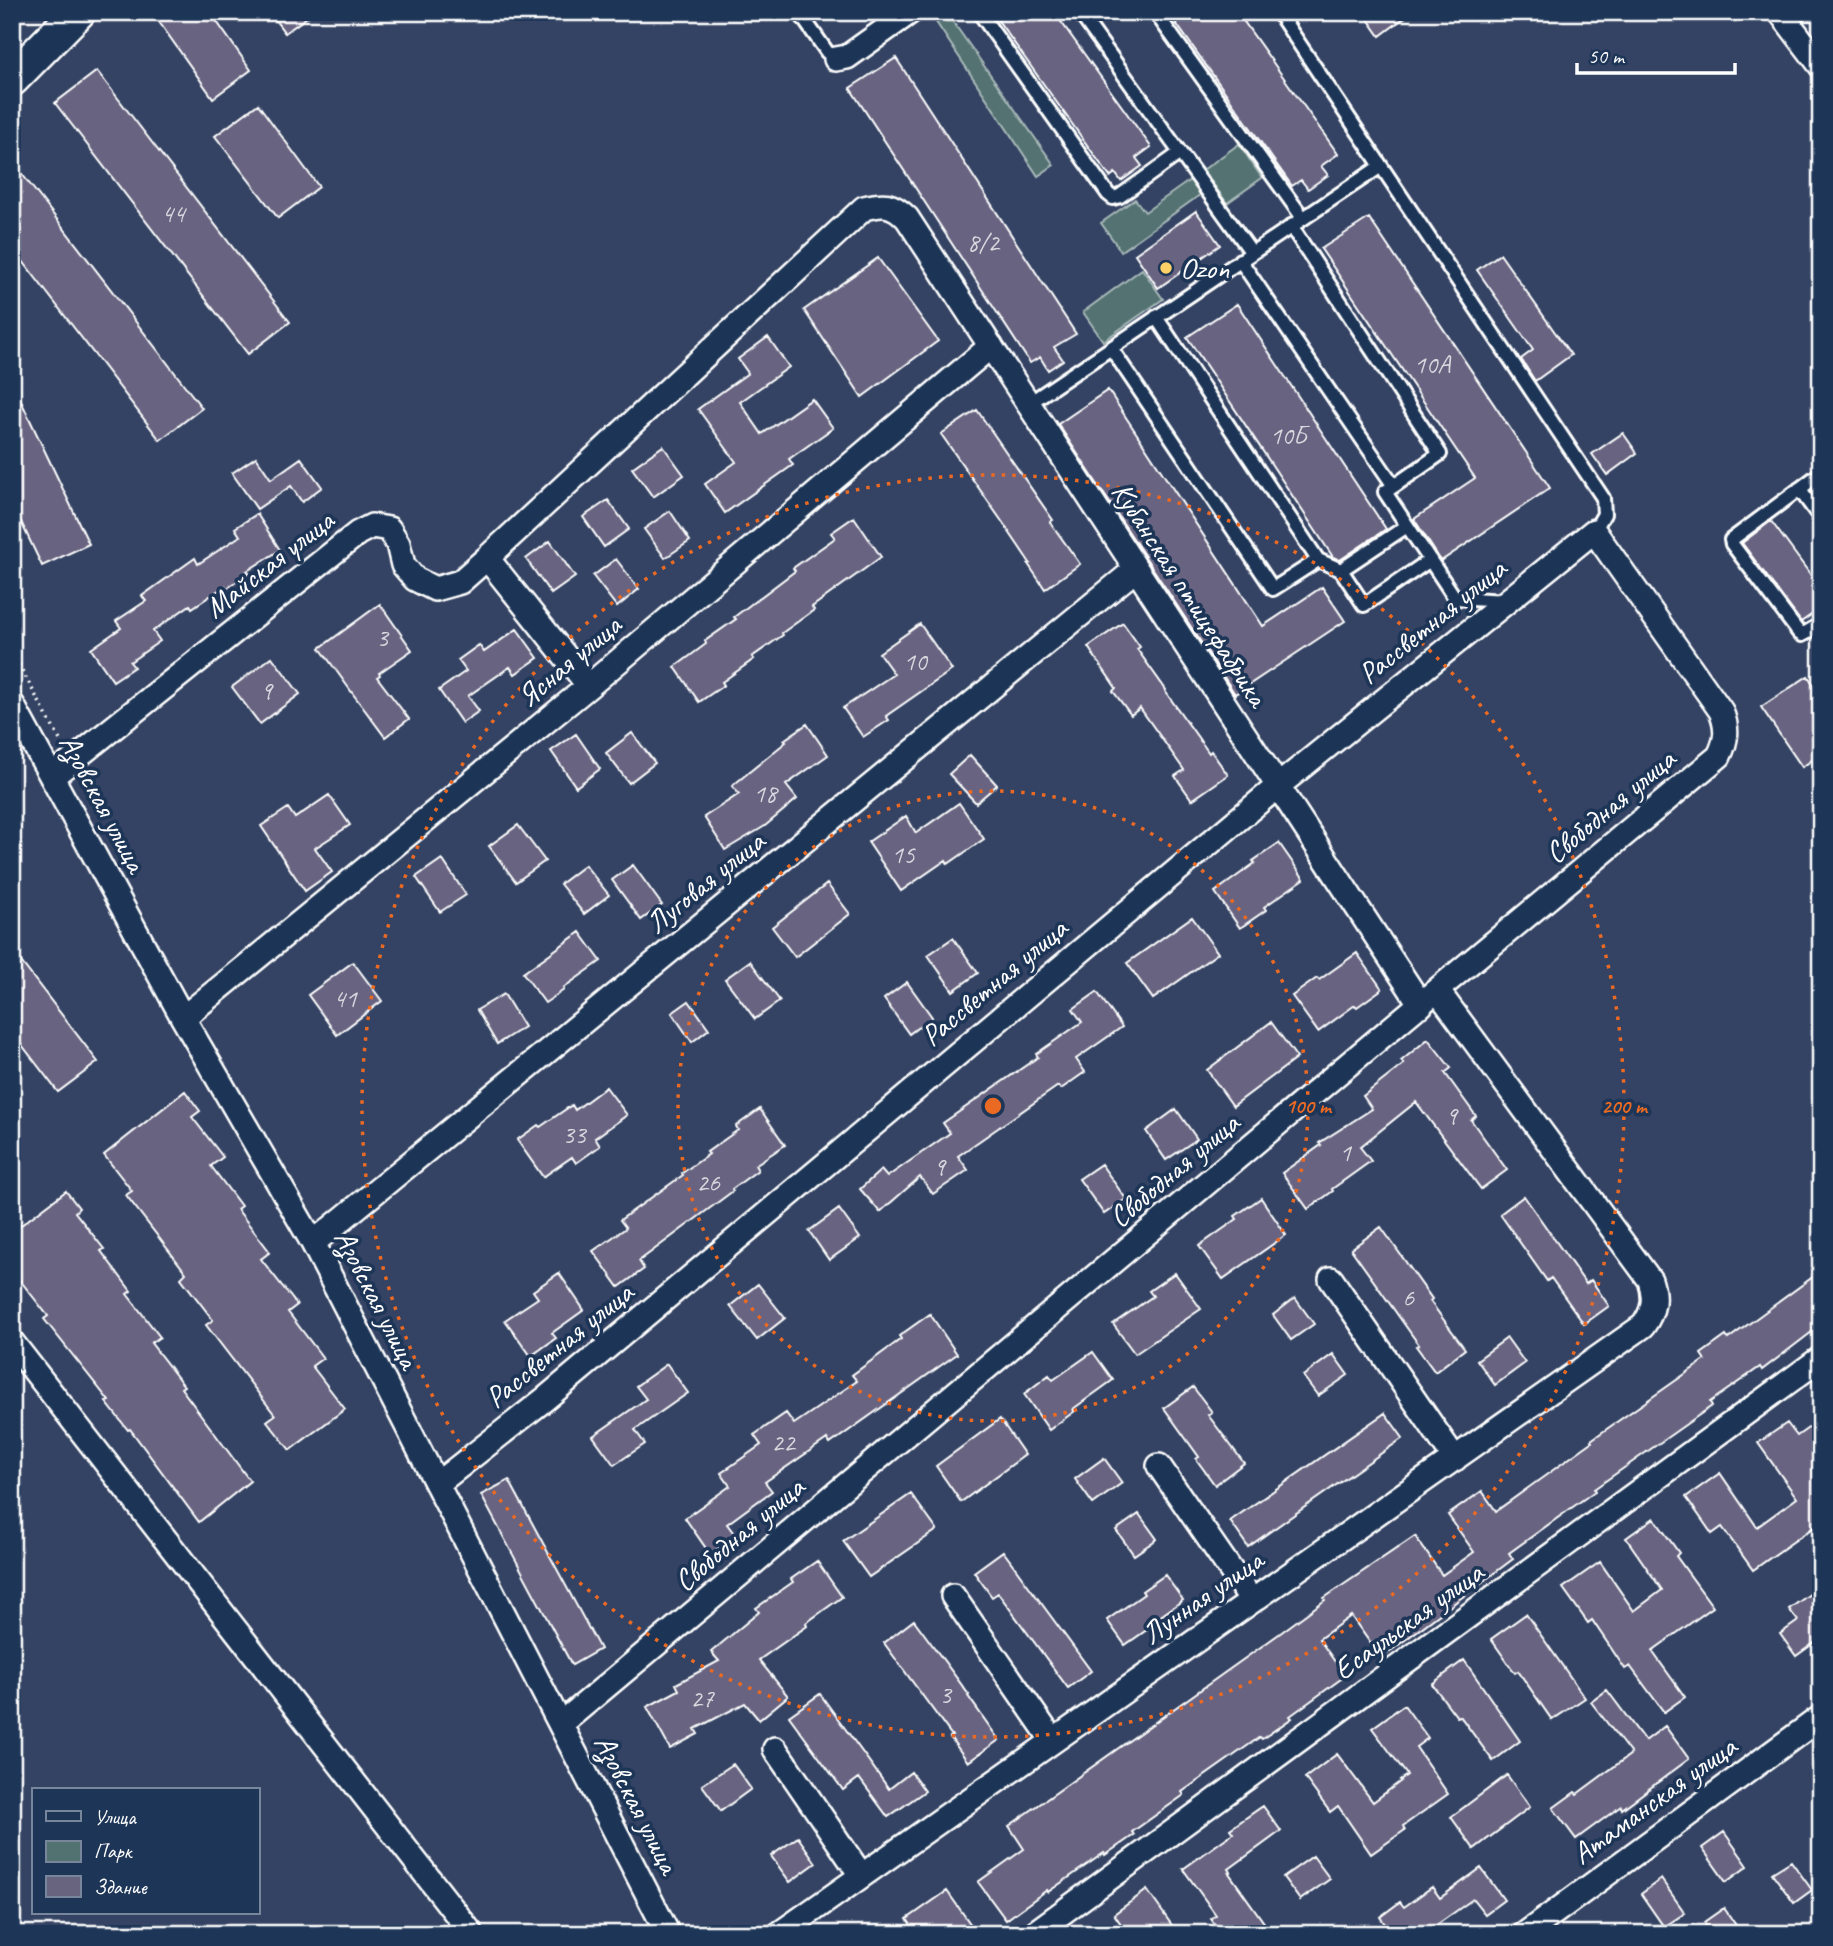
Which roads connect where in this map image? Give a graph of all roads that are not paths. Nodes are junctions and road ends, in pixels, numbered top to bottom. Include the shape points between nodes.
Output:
1 (78, 12) edge
2 (799, 12) edge
3 (910, 12) edge
4 (979, 12) edge
5 (1079, 12) edge
6 (1155, 12) edge
7 (1278, 12) edge
8 (1780, 12) edge
9 (836, 59) joint
10 (1821, 66) edge
11 (12, 79) edge
12 (1180, 153) junction
13 (1381, 166) junction
14 (1303, 218) junction
15 (1291, 226) junction
16 (1252, 253) junction
17 (1240, 260) junction
18 (1156, 317) junction
19 (991, 346) junction
20 (1111, 348) junction
21 (1028, 404) junction
22 (1821, 473) edge
23 (1394, 486) junction
24 (1799, 489) junction
25 (1821, 519) edge
26 (1407, 526) junction
27 (1594, 531) junction
28 (487, 558) junction
29 (1318, 560) junction
30 (1430, 560) junction
31 (1136, 569) junction
32 (1341, 570) junction
33 (1507, 601) junction
34 (1821, 624) edge
35 (589, 686) junction
36 (12, 704) edge
37 (53, 776) junction
38 (1278, 786) junction
39 (1429, 997) junction
40 (183, 1018) junction
41 (313, 1243) junction
42 (1331, 1279) dead end
43 (1654, 1305) joint
44 (12, 1342) edge
45 (1821, 1358) edge
46 (1455, 1459) junction
47 (1159, 1466) dead end
48 (437, 1484) junction
49 (953, 1596) dead end
50 (1252, 1601) junction
51 (1821, 1717) edge
52 (561, 1724) junction
53 (1053, 1741) junction
54 (775, 1749) dead end
55 (861, 1875) junction
56 (472, 1934) edge
57 (668, 1934) edge
58 (779, 1934) edge
59 (1033, 1934) edge
60 (1525, 1934) edge

1 - 11 street
2 - 9 lane
3 - 9 street via 847,57
4 - 12 lane via 1113,198
5 - 12 lane
6 - 14 lane
7 - 13 lane
8 - 10 street
12 - 16 lane
13 - 14 lane
13 - 27 lane via 1603,498 1604,514
14 - 15 lane
15 - 16 lane
15 - 23 lane via 1440,454
16 - 17 lane
17 - 18 lane
17 - 23 lane
18 - 20 lane
18 - 29 lane
19 - 21 street, Кубанская птицефабрика
19 - 28 street, Кубанская птицефабрика via 907,218 895,206 864,208
19 - 35 street, Ясная улица
20 - 21 lane
20 - 29 lane via 1273,589
21 - 31 street, Кубанская птицефабрика
22 - 24 lane
23 - 26 lane via 1385,492
24 - 25 lane
24 - 34 lane via 1731,540 1798,633 1807,634
26 - 30 lane
26 - 32 lane
27 - 33 street, Рассветная улица
27 - 39 street, Свободная улица via 1721,711 1727,724 1724,747 1719,757
28 - 35 street
28 - 37 street, Майская улица via 460,582 435,589 415,579 403,565 388,529 372,527 358,533
29 - 32 lane
30 - 32 lane via 1364,605
30 - 33 lane via 1455,598
31 - 38 street, Кубанская птицефабрика
31 - 41 street, Луговая улица
33 - 38 street, Рассветная улица
35 - 40 street, Ясная улица
36 - 37 street, Азовская улица
37 - 40 street, Азовская улица
38 - 39 street, Кубанская птицефабрика
38 - 48 street, Рассветная улица via 545,1399
39 - 43 street, Кубанская птицефабрика via 1650,1280
39 - 52 street, Свободная улица
40 - 41 street, Азовская улица
41 - 48 street, Азовская улица
42 - 46 street
43 - 46 street, Лунная улица via 1643,1326
44 - 56 street
45 - 59 street, Есаульская улица
46 - 50 street, Лунная улица
47 - 50 street
48 - 52 street, Азовская улица
49 - 53 street
50 - 53 street, Лунная улица
51 - 60 street, Атаманская улица
52 - 57 street, Азовская улица
53 - 55 street, Лунная улица
54 - 55 street
55 - 58 street, Лунная улица

